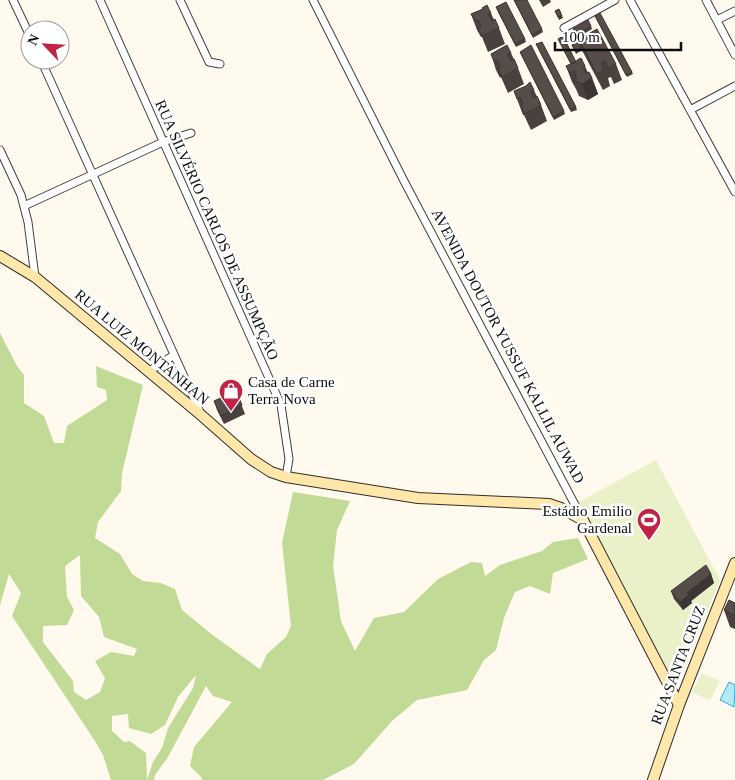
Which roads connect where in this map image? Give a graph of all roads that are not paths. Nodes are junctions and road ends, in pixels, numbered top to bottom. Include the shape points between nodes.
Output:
1 (13, 0) edge
2 (100, 0) edge
3 (180, 0) edge
4 (313, 0) edge
5 (615, 0) edge
6 (630, 0) edge
7 (706, 0) edge
8 (735, 11) edge
9 (22, 20) edge
10 (717, 20) junction
11 (564, 28) dead end
12 (735, 55) edge
13 (220, 64) dead end
14 (46, 70) edge
15 (735, 86) edge
16 (690, 110) junction
17 (191, 133) dead end
18 (163, 142) junction
19 (0, 150) edge
20 (92, 173) junction
21 (735, 192) edge
22 (24, 206) junction
23 (0, 256) edge
24 (35, 277) junction
25 (174, 355) junction
26 (148, 372) junction
27 (201, 415) junction
28 (286, 477) junction
29 (583, 520) junction
30 (735, 563) edge
31 (679, 704) junction
32 (653, 780) edge

1 - 9 street
2 - 18 street, RUA SILVÉRIO CARLOS DE ASSUMPÇÃO
3 - 13 street via 209,62
4 - 29 street, AVENIDA DOUTOR YUSSUF KALLIL AUWAD via 404,181
5 - 11 street
6 - 16 street
7 - 10 street
8 - 10 street
10 - 12 street
14 - 20 street
15 - 16 street
16 - 21 street
17 - 18 street
18 - 20 street
18 - 28 street, RUA SILVÉRIO CARLOS DE ASSUMPÇÃO via 281,405 289,459
19 - 22 street
20 - 22 street
20 - 25 street
22 - 24 street
23 - 24 street, RUA LUIZ MONTANHAN
24 - 26 street, RUA LUIZ MONTANHAN
25 - 26 street
25 - 27 street
26 - 27 street, RUA LUIZ MONTANHAN
27 - 28 street, RUA LUIZ MONTANHAN via 251,460
28 - 29 street, RUA LUIZ MONTANHAN via 418,498 549,504
29 - 31 street, AVENIDA DOUTOR YUSSUF KALLIL AUWAD
30 - 31 street, RUA SANTA CRUZ
31 - 32 street, RUA SANTA CRUZ

